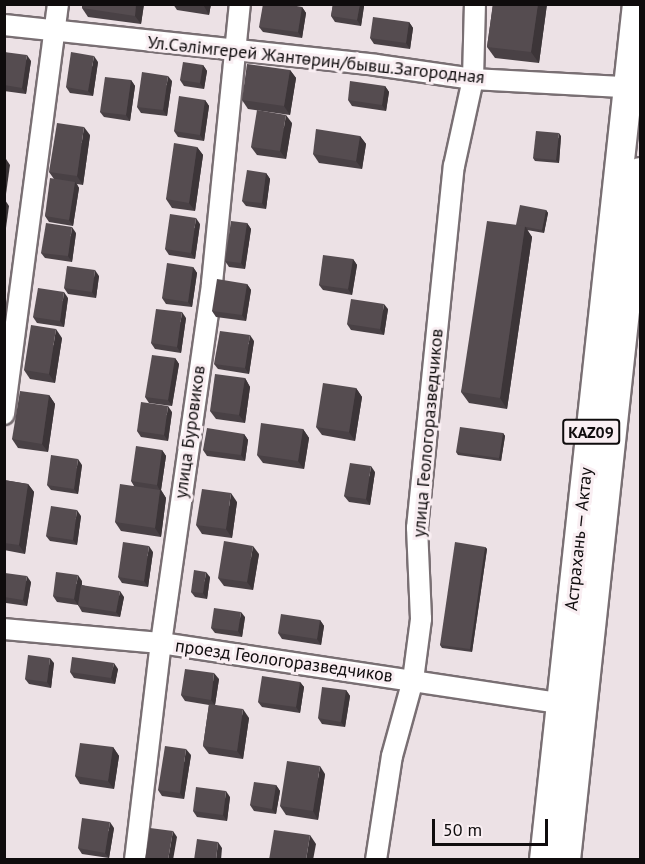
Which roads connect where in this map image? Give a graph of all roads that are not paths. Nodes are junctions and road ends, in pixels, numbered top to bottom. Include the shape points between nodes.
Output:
1 (58, 4) edge
2 (240, 4) edge
3 (475, 4) edge
4 (637, 4) edge
5 (4, 25) edge
6 (55, 31) junction
7 (234, 50) junction
8 (473, 79) junction
9 (634, 88) edge
10 (640, 172) edge
11 (4, 414) edge
12 (4, 629) edge
13 (161, 643) junction
14 (413, 680) junction
15 (562, 704) junction
16 (135, 860) edge
17 (376, 860) edge
18 (544, 860) edge
19 (566, 860) edge

1 - 6 street
2 - 7 street, улица Буровиков
3 - 8 street, улица Геологоразведчиков
4 - 9 highway, Астрахань — Актау / KAZ09
5 - 6 street, Ул.Сәлімгерей Жантөрин/бывш.Загородная
6 - 7 street, Ул.Сәлімгерей Жантөрин/бывш.Загородная
6 - 11 street
7 - 8 street, Ул.Сәлімгерей Жантөрин/бывш.Загородная
7 - 13 street, улица Буровиков via 212,283
8 - 9 street, Ул.Сәлімгерей Жантөрин/бывш.Загородная
8 - 14 street, улица Геологоразведчиков via 454,166 417,528 421,619
9 - 15 highway, Астрахань — Актау / KAZ09
10 - 19 highway, Астрахань — Актау / KAZ09
12 - 13 street, проезд Геологоразведчиков
13 - 14 street, проезд Геологоразведчиков
13 - 16 street, улица Буровиков
14 - 15 street, проезд Геологоразведчиков
14 - 17 street, улица Геологоразведчиков via 392,756
15 - 18 highway, Астрахань — Актау / KAZ09

